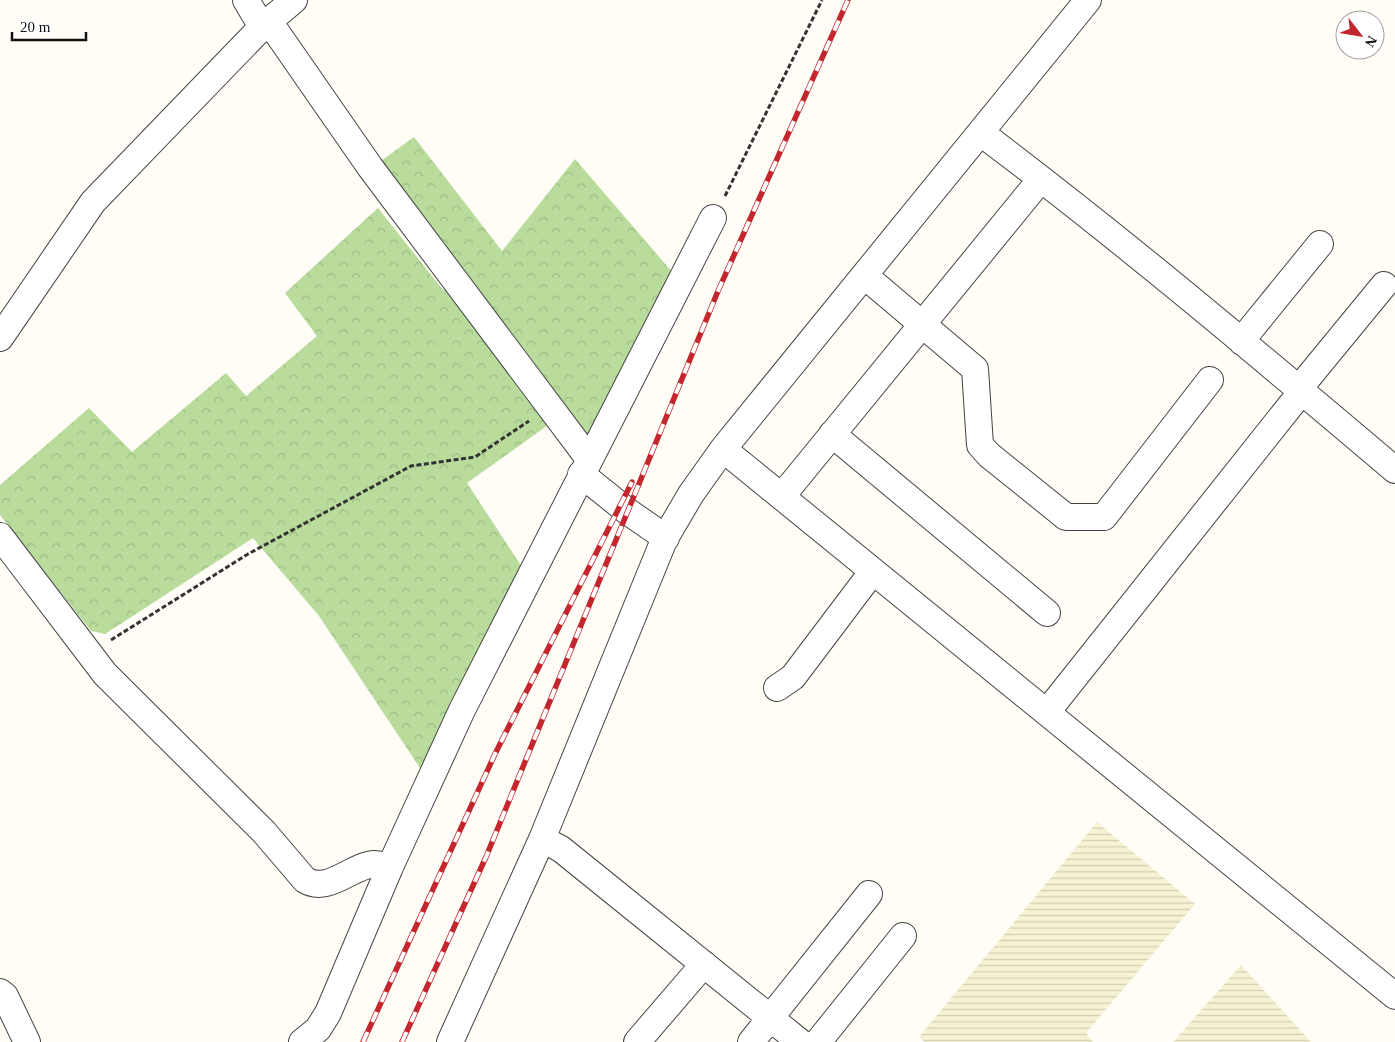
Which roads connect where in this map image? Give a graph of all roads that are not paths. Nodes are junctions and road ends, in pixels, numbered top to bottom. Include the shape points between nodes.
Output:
1 (246, 0) edge
2 (294, 0) edge
3 (1088, 0) edge
4 (262, 27) junction
5 (981, 133) junction
6 (1041, 179) junction
7 (713, 218) road end
8 (1320, 244) dead end
9 (865, 276) junction
10 (1384, 285) dead end
11 (922, 324) junction
12 (0, 338) edge
13 (1242, 342) junction
14 (1210, 380) dead end
15 (1302, 391) junction
16 (832, 434) junction
17 (723, 449) junction
18 (585, 466) junction
19 (1395, 470) edge
20 (782, 496) junction
21 (0, 536) edge
22 (666, 538) junction
23 (873, 571) junction
24 (1047, 613) dead end
25 (777, 688) dead end
26 (1047, 712) junction
27 (542, 840) junction
28 (390, 867) junction
29 (869, 894) dead end
30 (903, 936) dead end
31 (704, 964) junction
32 (0, 992) edge
33 (1395, 996) edge
34 (771, 1019) junction
35 (27, 1042) edge
36 (302, 1042) edge
37 (450, 1042) edge
38 (637, 1042) edge
39 (751, 1042) edge
40 (800, 1042) edge
41 (818, 1042) edge

1 - 4 street
2 - 4 street
3 - 5 street
4 - 12 street via 93,202
4 - 18 street via 275,30 370,167 550,407
5 - 6 street
5 - 9 street
6 - 11 street
6 - 13 street
7 - 18 street
8 - 13 street
9 - 11 street
9 - 17 street
10 - 15 street via 1306,380
11 - 14 street via 975,369 980,445 1066,518 1104,517
11 - 16 street
13 - 15 street
15 - 19 street
15 - 26 street
16 - 20 street
16 - 24 street
17 - 20 street
17 - 22 street via 691,494
18 - 22 street via 626,511
18 - 28 street via 462,710
20 - 23 street
21 - 28 street via 105,674 264,832 305,880 321,885 368,865
22 - 27 street
23 - 25 street via 793,678
23 - 26 street
26 - 33 street
27 - 31 street via 561,850
27 - 37 street
28 - 36 street via 328,1013 318,1029
29 - 34 street
30 - 41 street
31 - 34 street
31 - 38 street
32 - 35 street
34 - 39 street
34 - 40 street

